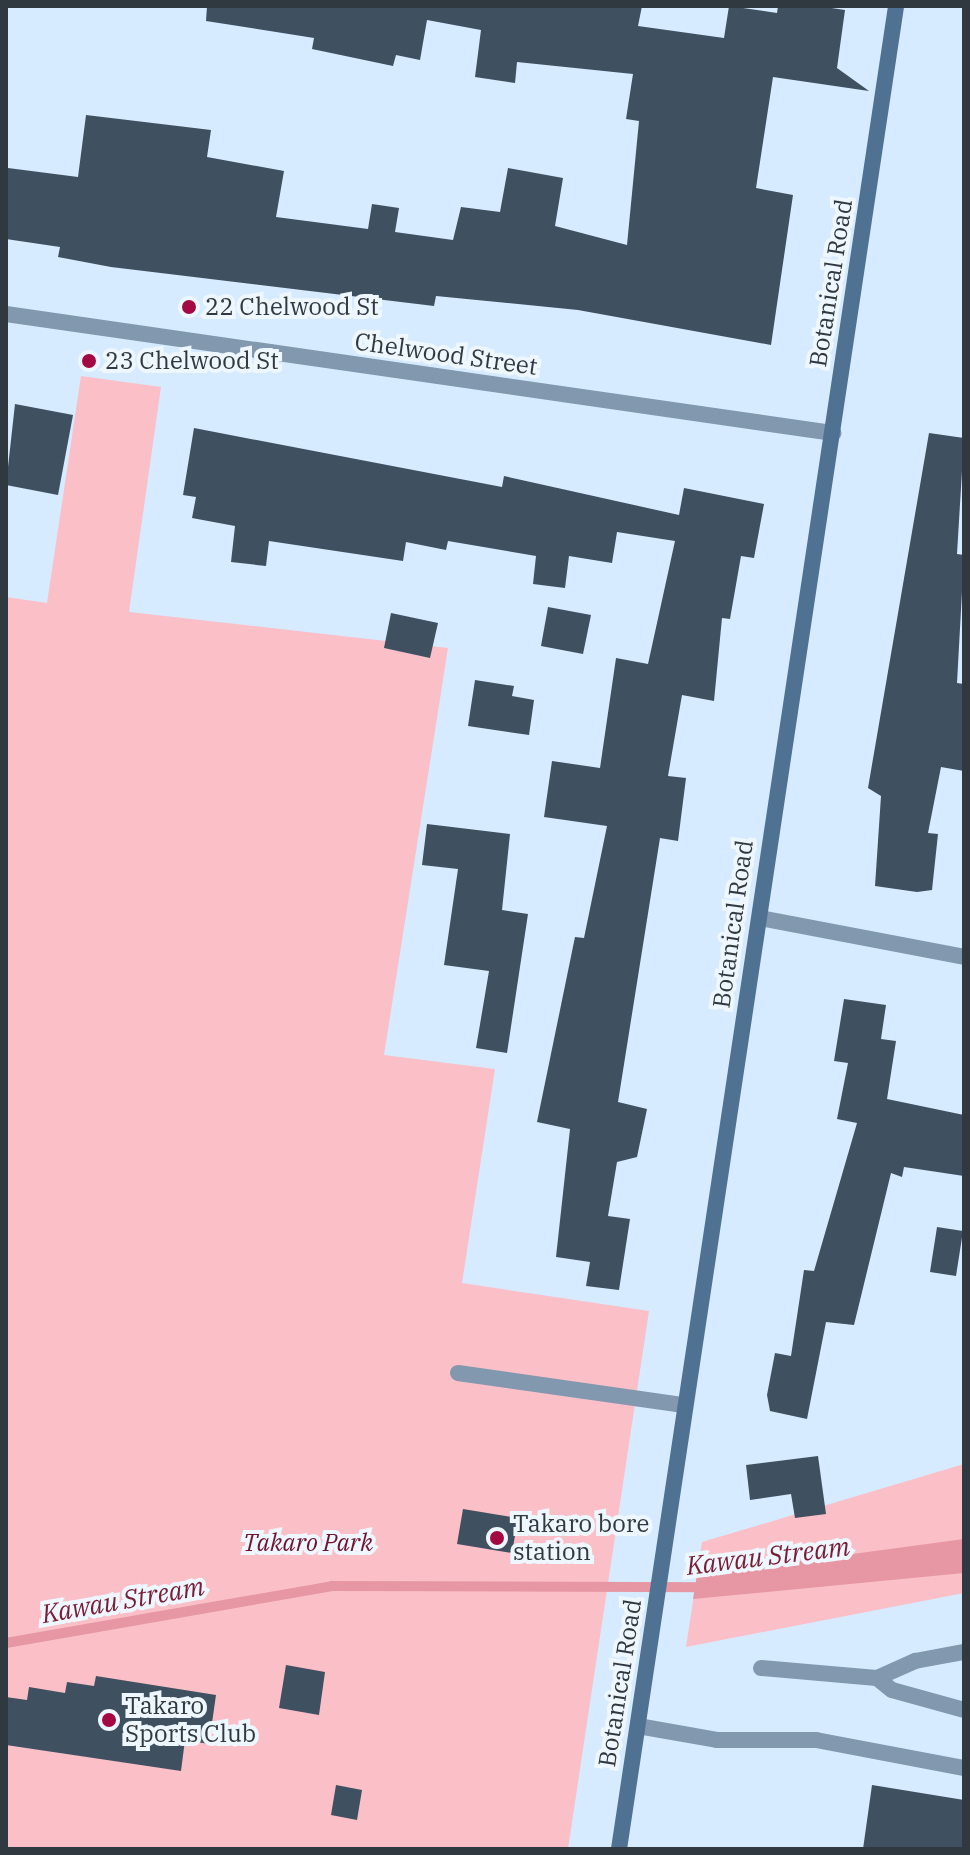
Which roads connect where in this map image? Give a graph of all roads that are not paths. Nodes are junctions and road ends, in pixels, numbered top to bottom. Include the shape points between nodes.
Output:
1 (896, 6) edge
2 (6, 314) edge
3 (833, 433) junction
4 (760, 918) junction
5 (964, 957) edge
6 (458, 1373) dead end
7 (684, 1405) junction
8 (964, 1652) edge
9 (761, 1668) dead end
10 (877, 1678) junction
11 (964, 1710) edge
12 (638, 1726) junction
13 (964, 1768) edge
14 (619, 1849) edge

1 - 3 main road, Botanical Road
2 - 3 street, Chelwood Street
3 - 4 main road, Botanical Road
4 - 5 street
4 - 7 main road, Botanical Road
6 - 7 street
7 - 12 main road, Botanical Road
8 - 10 street via 915,1661
9 - 10 street
10 - 11 street via 892,1690
12 - 13 street via 717,1740 816,1740
12 - 14 main road, Botanical Road

